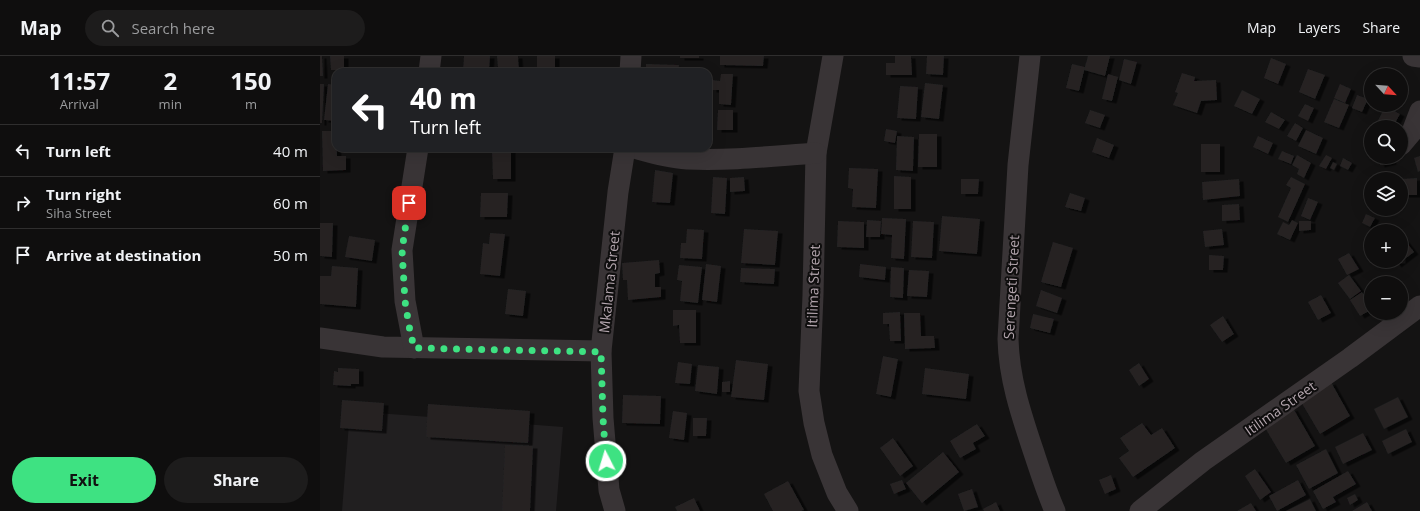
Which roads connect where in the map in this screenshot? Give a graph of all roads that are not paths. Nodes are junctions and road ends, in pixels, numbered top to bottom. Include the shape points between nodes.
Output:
1 (431, 56) edge
2 (631, 56) edge
3 (832, 56) edge
4 (1030, 56) edge
5 (1413, 56) edge
6 (1420, 57) edge
7 (430, 68) edge
8 (630, 68) edge
9 (1420, 111) edge
10 (1408, 137) edge
11 (417, 152) edge
12 (624, 152) edge
13 (647, 152) edge
14 (816, 153) junction
15 (1420, 306) edge
16 (320, 338) edge
17 (414, 348) junction
18 (601, 352) junction
19 (615, 511) edge
20 (848, 511) edge
21 (1055, 511) edge
22 (1140, 511) edge

1 - 7 street
2 - 8 street
3 - 14 street, Itilima Street
4 - 21 street, Serengeti Street via 1018,165 1008,339 1009,361 1012,381 1030,441
5 - 6 street
9 - 10 street
11 - 17 street via 402,250 405,301
12 - 18 street, Mkalama Street
13 - 14 street via 686,159 752,158
14 - 20 street, Itilima Street via 809,391 822,455
15 - 22 street, Itilima Street via 1203,461
16 - 17 street via 383,347
17 - 18 street
18 - 19 street, Mkalama Street via 609,490

